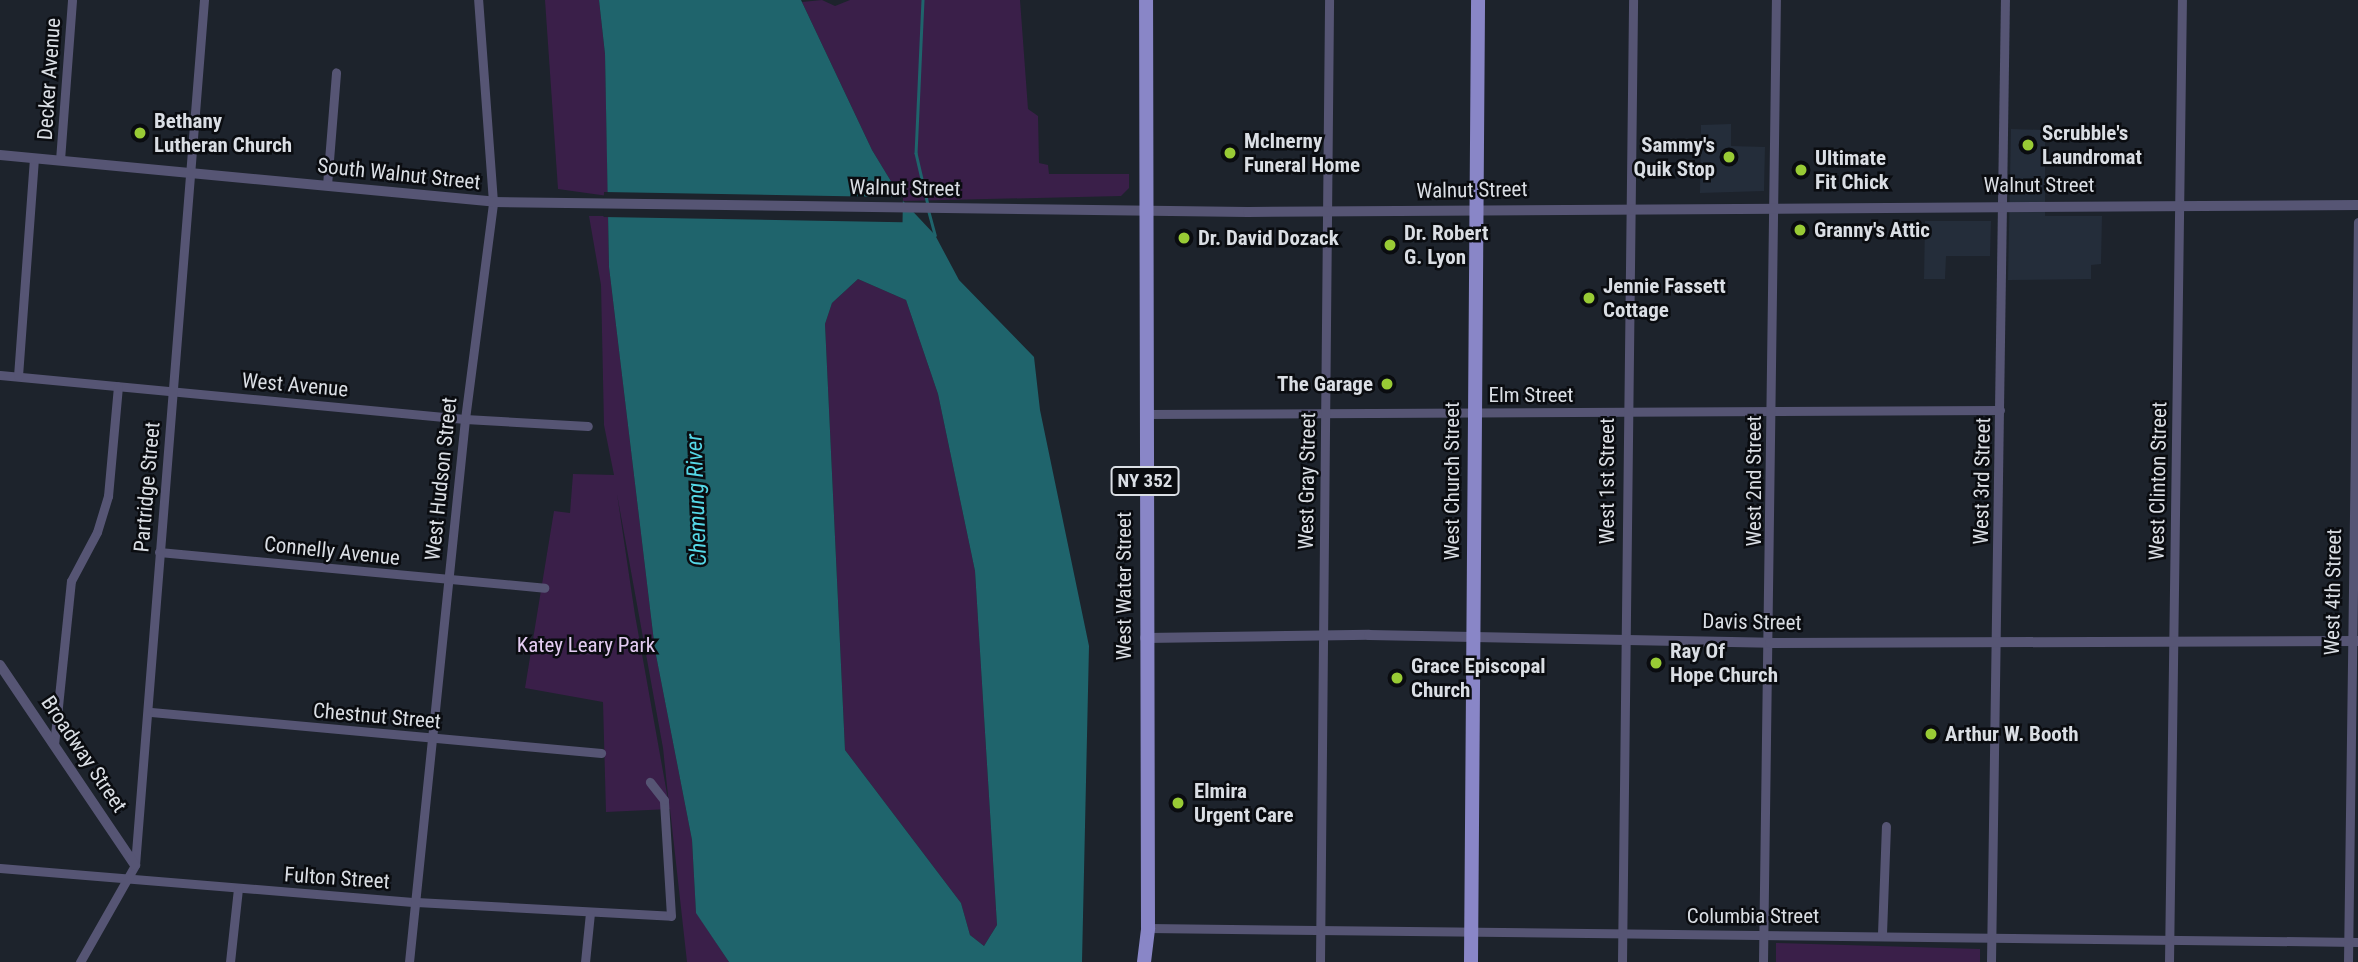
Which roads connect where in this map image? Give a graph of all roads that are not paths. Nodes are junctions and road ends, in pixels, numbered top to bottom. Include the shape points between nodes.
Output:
1 (72, 0) edge
2 (204, 0) edge
3 (478, 0) edge
4 (1146, 0) edge
5 (1329, 0) edge
6 (1478, 0) edge
7 (1633, 0) edge
8 (1776, 0) edge
9 (2005, 0) edge
10 (2182, 0) edge
11 (336, 72) dead end
12 (0, 155) edge
13 (34, 159) junction
14 (60, 160) junction
15 (189, 173) junction
16 (327, 186) junction
17 (493, 202) junction
18 (586, 204) joint
19 (2180, 204) junction
20 (1775, 205) junction
21 (2001, 205) junction
22 (2358, 205) edge
23 (1630, 207) junction
24 (1477, 208) junction
25 (1146, 209) junction
26 (1327, 212) junction
27 (2358, 222) edge
28 (0, 375) edge
29 (18, 376) junction
30 (118, 386) junction
31 (172, 391) junction
32 (2000, 410) junction
33 (1772, 411) junction
34 (1625, 412) junction
35 (1474, 413) junction
36 (1145, 414) junction
37 (1325, 414) junction
38 (465, 419) junction
39 (588, 426) dead end
40 (159, 552) junction
41 (448, 580) junction
42 (544, 589) dead end
43 (1322, 635) junction
44 (1473, 636) junction
45 (1145, 638) junction
46 (1624, 638) junction
47 (1998, 640) junction
48 (2174, 640) junction
49 (2354, 641) edge
50 (1770, 643) junction
51 (0, 665) edge
52 (150, 712) junction
53 (429, 739) junction
54 (54, 745) junction
55 (601, 753) dead end
56 (650, 782) dead end
57 (1886, 826) dead end
58 (135, 864) junction
59 (0, 868) edge
60 (129, 878) junction
61 (238, 888) junction
62 (416, 902) junction
63 (590, 913) junction
64 (1148, 929) junction
65 (1320, 931) junction
66 (1471, 933) junction
67 (1763, 933) junction
68 (1623, 934) junction
69 (1882, 934) junction
70 (1992, 936) junction
71 (2170, 937) junction
72 (2353, 942) edge
73 (80, 962) edge
74 (230, 962) edge
75 (409, 962) edge
76 (585, 962) edge
77 (1144, 962) edge
78 (1320, 962) edge
79 (1471, 962) edge
80 (1622, 962) edge
81 (1763, 962) edge
82 (1991, 962) edge
83 (2169, 962) edge
84 (2348, 962) edge

1 - 14 street, Decker Avenue
2 - 15 street, Partridge Street
3 - 17 street, West Hudson Street
4 - 25 main road, West Water Street / NY 352
5 - 26 street, West Gray Street
6 - 24 main road, West Church Street
7 - 23 street, West 1st Street
8 - 20 street, West 2nd Street
9 - 21 street, West 3rd Street
10 - 19 street, West Clinton Street
11 - 16 street
12 - 13 street, South Walnut Street
13 - 14 street, South Walnut Street
13 - 29 street
14 - 15 street, South Walnut Street
15 - 16 street, South Walnut Street
15 - 31 street, Partridge Street
16 - 17 street, South Walnut Street
17 - 18 street, South Walnut Street
17 - 38 street, West Hudson Street
18 - 25 street, Walnut Street
19 - 21 street, Walnut Street
19 - 22 street, Walnut Street
19 - 48 street, West Clinton Street
20 - 21 street, Walnut Street
20 - 23 street, Walnut Street
20 - 33 street, West 2nd Street
21 - 32 street, West 3rd Street
23 - 24 street, Walnut Street
23 - 34 street, West 1st Street
24 - 26 street, Walnut Street
24 - 35 main road, West Church Street
25 - 26 street, Walnut Street
25 - 36 main road, West Water Street / NY 352
26 - 37 street, West Gray Street
27 - 49 street, West 4th Street
28 - 29 street, West Avenue
29 - 30 street, West Avenue
30 - 31 street, West Avenue
30 - 54 street via 108,496 93,541 71,581
31 - 38 street, West Avenue
31 - 40 street, Partridge Street
32 - 33 street, Elm Street
32 - 47 street, West 3rd Street
33 - 34 street, Elm Street
33 - 50 street, West 2nd Street
34 - 35 street, Elm Street
34 - 46 street, West 1st Street
35 - 37 street, Elm Street
35 - 44 main road, West Church Street
36 - 37 street, Elm Street
36 - 45 main road, West Water Street / NY 352
37 - 43 street, West Gray Street
38 - 39 street, West Avenue
38 - 41 street, West Hudson Street
40 - 41 street, Connelly Avenue
40 - 52 street, Partridge Street
41 - 42 street, Connelly Avenue
41 - 53 street, West Hudson Street
43 - 44 street, Davis Street
43 - 45 street, Davis Street
43 - 65 street, West Gray Street
44 - 46 street, Davis Street
44 - 66 main road, West Church Street
45 - 64 main road, West Water Street / NY 352
46 - 50 street, Davis Street
46 - 68 street, West 1st Street
47 - 48 street, Davis Street
47 - 50 street, Davis Street
47 - 70 street, West 3rd Street
48 - 49 street, Davis Street
48 - 71 street, West Clinton Street
49 - 72 street, West 4th Street
50 - 67 street, West 2nd Street
51 - 54 street, Broadway Street
52 - 53 street, Chestnut Street
52 - 58 street, Partridge Street
53 - 55 street, Chestnut Street
53 - 62 street, West Hudson Street
54 - 58 street, Broadway Street
56 - 63 street, Fulton Street via 664,800 671,916
57 - 69 street
58 - 60 street, Partridge Street
59 - 60 street, Fulton Street
60 - 61 street, Fulton Street
60 - 73 street, Partridge Street
61 - 62 street, Fulton Street
61 - 74 street
62 - 63 street, Fulton Street
62 - 75 street, West Hudson Street
63 - 76 street
64 - 65 street, Columbia Street
64 - 77 main road, West Water Street / NY 352
65 - 66 street, Columbia Street
65 - 78 street, West Gray Street
66 - 68 street, Columbia Street
66 - 79 main road, West Church Street
67 - 68 street, Columbia Street
67 - 69 street, Columbia Street
67 - 81 street, West 2nd Street
68 - 80 street, West 1st Street
69 - 70 street, Columbia Street
70 - 71 street, Columbia Street
70 - 82 street, West 3rd Street
71 - 72 street, Columbia Street
71 - 83 street, West Clinton Street
72 - 84 street, West 4th Street

